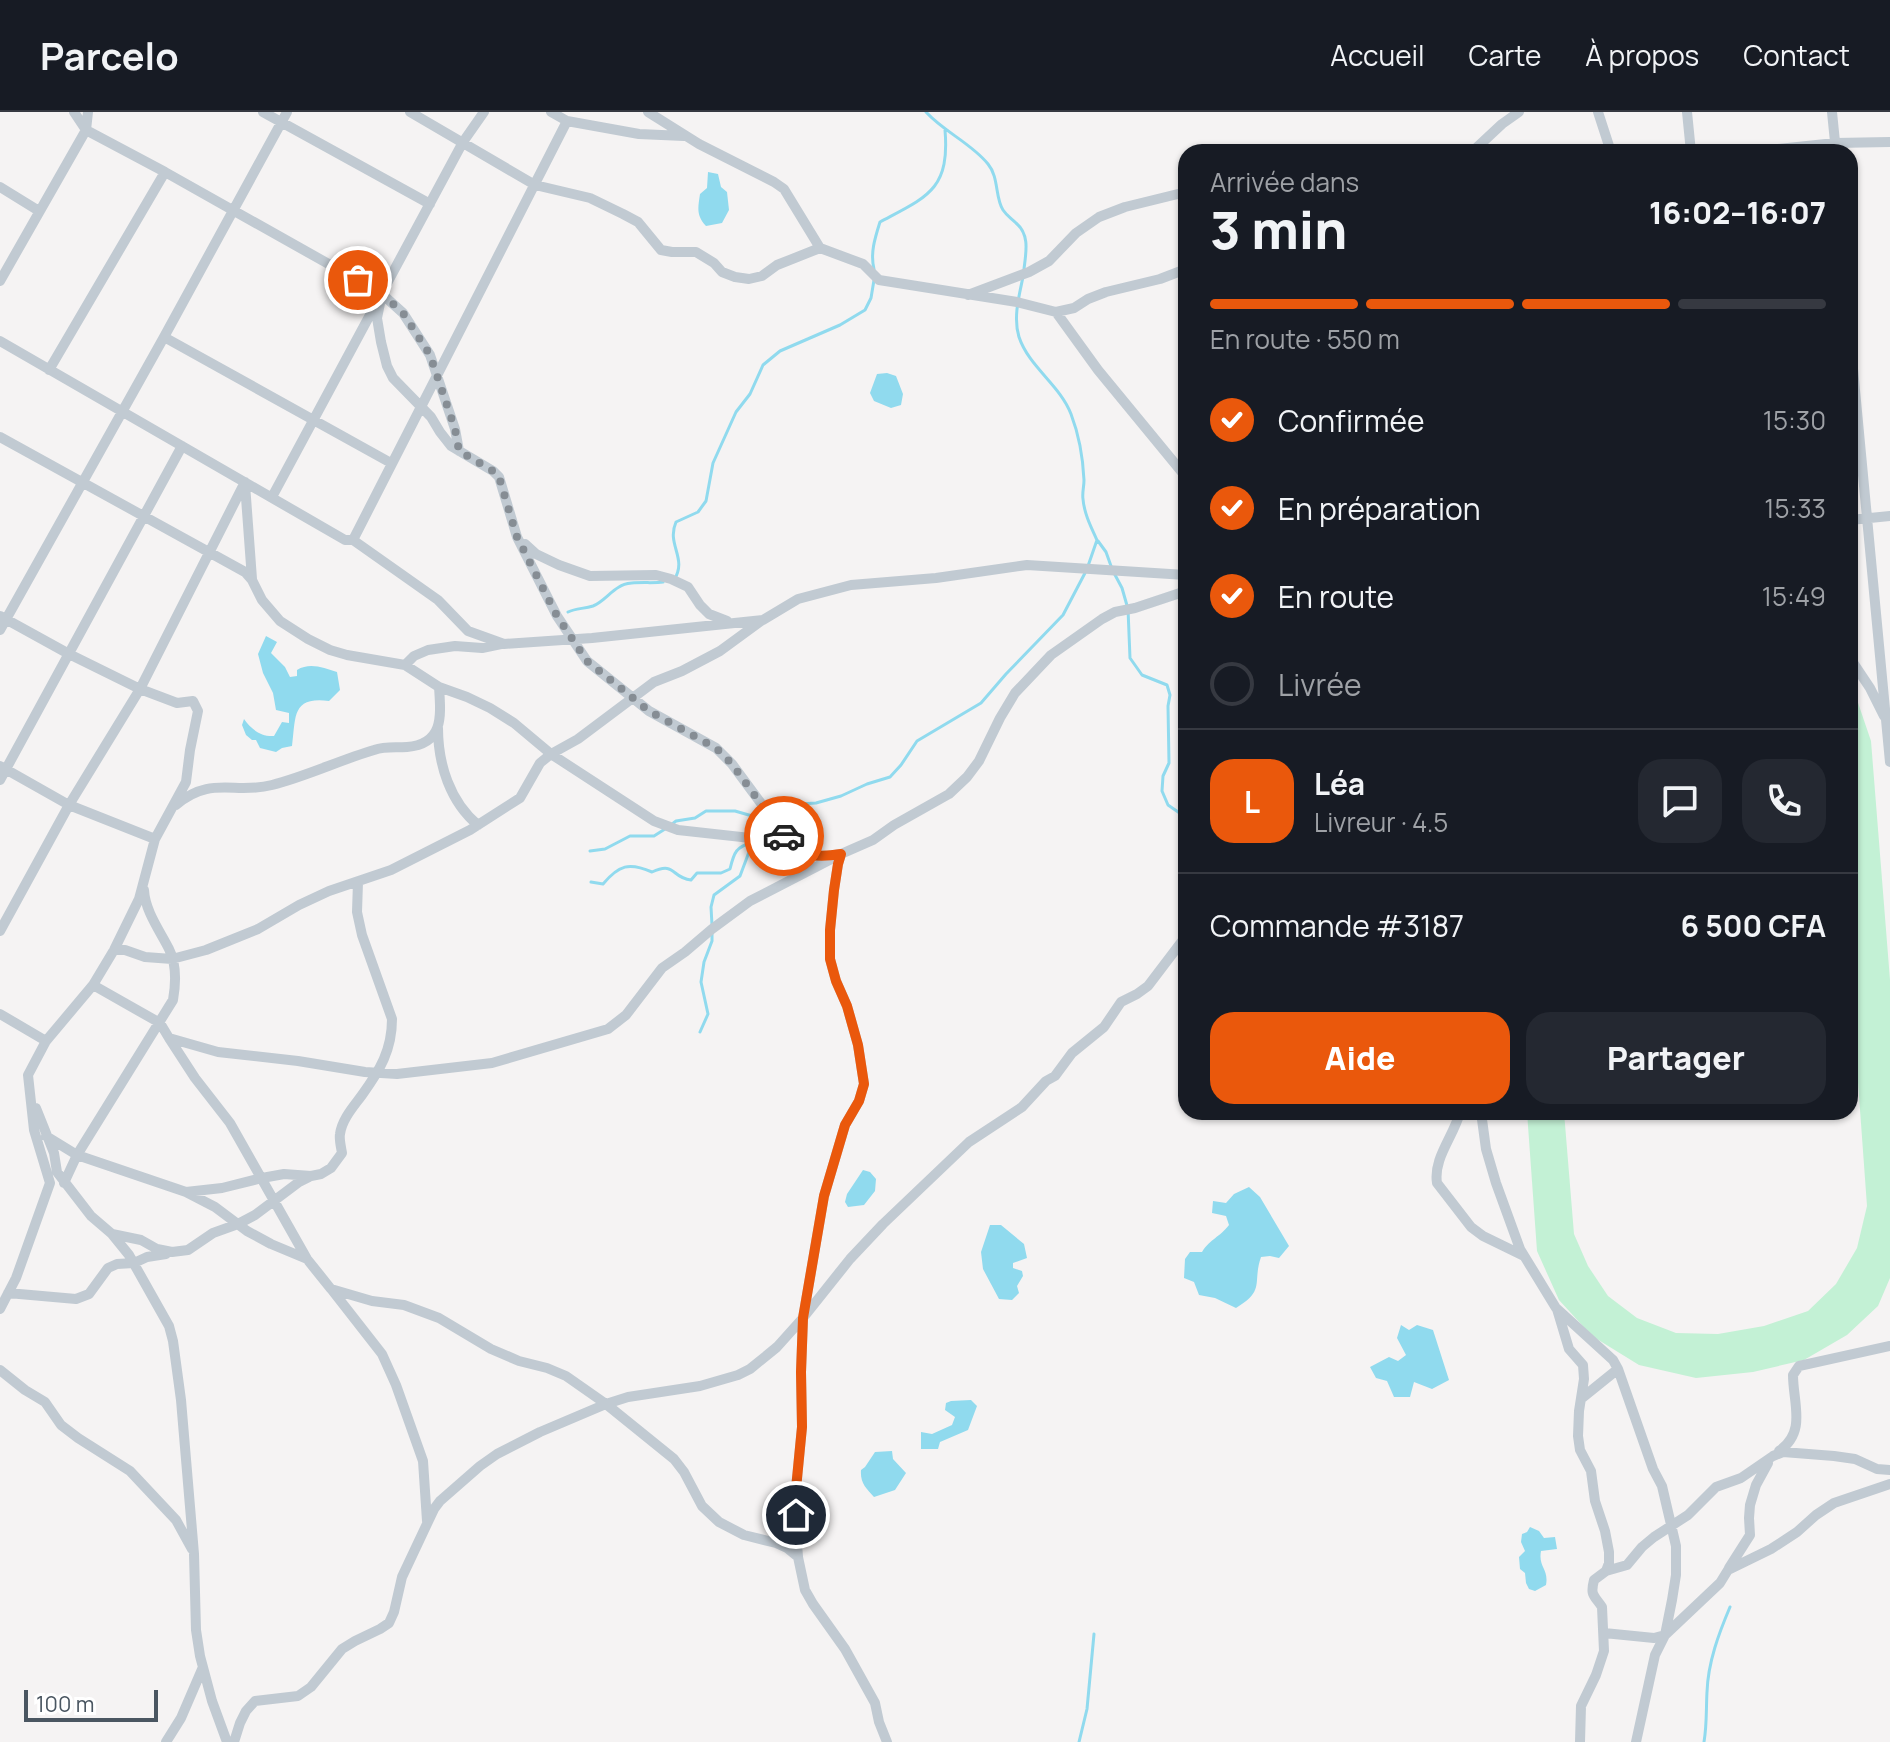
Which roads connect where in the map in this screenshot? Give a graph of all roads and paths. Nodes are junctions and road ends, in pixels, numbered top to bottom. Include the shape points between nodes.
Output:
1 (74, 112) edge
2 (88, 112) edge
3 (263, 112) edge
4 (410, 112) edge
5 (484, 112) edge
6 (551, 112) edge
7 (648, 112) edge
8 (1519, 112) edge
9 (1598, 112) edge
10 (1687, 112) edge
11 (1832, 112) edge
12 (284, 117) edge
13 (567, 121) junction
14 (86, 130) junction
15 (687, 137) junction
16 (463, 142) junction
17 (1890, 142) edge
18 (1481, 144) edge
19 (1608, 144) edge
20 (1690, 144) edge
21 (1836, 144) edge
22 (1858, 146) edge
23 (165, 172) junction
24 (535, 185) junction
25 (0, 187) edge
26 (1178, 194) edge
27 (430, 204) junction
28 (234, 210) junction
29 (39, 211) junction
30 (820, 248) junction
31 (1178, 272) edge
32 (0, 281) edge
33 (382, 294) junction
34 (967, 295) junction
35 (1056, 312) junction
36 (164, 337) junction
37 (0, 341) edge
38 (49, 370) junction
39 (437, 374) junction
40 (421, 405) junction
41 (122, 412) junction
42 (1858, 417) edge
43 (314, 420) junction
44 (0, 437) edge
45 (182, 446) junction
46 (459, 451) junction
47 (391, 463) junction
48 (1178, 467) edge
49 (84, 482) junction
50 (245, 482) junction
51 (272, 497) junction
52 (144, 516) junction
53 (1890, 516) edge
54 (1868, 518) junction
55 (1858, 519) edge
56 (517, 537) junction
57 (353, 540) junction
58 (208, 552) junction
59 (1178, 574) edge
60 (252, 580) junction
61 (1178, 594) edge
62 (763, 620) junction
63 (2, 622) edge
64 (732, 623) junction
65 (571, 639) junction
66 (504, 644) junction
67 (69, 654) junction
68 (405, 665) junction
69 (1858, 670) edge
70 (439, 687) junction
71 (140, 689) junction
72 (631, 698) junction
73 (1886, 721) junction
74 (438, 726) junction
75 (551, 754) junction
76 (1890, 762) edge
77 (3, 768) edge
78 (0, 780) edge
79 (69, 805) junction
80 (172, 809) junction
81 (478, 825) junction
82 (155, 839) junction
83 (794, 848) junction
84 (841, 854) junction
85 (145, 878) junction
86 (358, 882) junction
87 (0, 931) edge
88 (1178, 947) edge
89 (114, 950) junction
90 (172, 959) junction
91 (93, 985) junction
92 (0, 1014) edge
93 (160, 1023) junction
94 (169, 1038) junction
95 (46, 1041) junction
96 (376, 1073) junction
97 (28, 1075) junction
98 (1458, 1120) edge
99 (1482, 1120) edge
100 (46, 1136) junction
101 (77, 1155) junction
102 (311, 1176) junction
103 (262, 1178) junction
104 (64, 1183) junction
105 (186, 1192) junction
106 (275, 1200) junction
107 (238, 1224) junction
108 (112, 1234) junction
109 (172, 1252) junction
110 (1526, 1258) junction
111 (307, 1259) junction
112 (134, 1263) junction
113 (331, 1289) junction
114 (8, 1293) junction
115 (1556, 1308) junction
116 (0, 1309) edge
117 (803, 1318) junction
118 (1890, 1346) edge
119 (1618, 1369) junction
120 (0, 1370) edge
121 (1582, 1398) junction
122 (606, 1404) junction
123 (1773, 1456) junction
124 (1890, 1470) edge
125 (1890, 1484) edge
126 (427, 1521) junction
127 (1672, 1526) junction
128 (194, 1554) junction
129 (798, 1557) junction
130 (1728, 1570) junction
131 (1606, 1571) junction
132 (1604, 1633) junction
133 (1665, 1635) junction
134 (203, 1667) junction
135 (166, 1742) edge
136 (227, 1742) edge
137 (234, 1742) edge
138 (887, 1742) edge
139 (1580, 1742) edge
140 (1636, 1742) edge

1 - 14 street
2 - 14 street
3 - 12 street
4 - 16 street
5 - 16 street
6 - 13 street
7 - 15 street
8 - 18 street
9 - 19 street
10 - 20 street
11 - 21 street
12 - 27 street
12 - 28 street
13 - 15 street
13 - 24 street
14 - 23 street
14 - 29 street
15 - 30 street via 784,189
16 - 24 street
16 - 27 street
17 - 22 street
23 - 28 street
23 - 38 street
24 - 30 street via 610,207 638,222 661,250 696,252 735,277 762,276
24 - 39 street
25 - 29 street
26 - 34 street via 1099,217 1049,261
27 - 33 street
28 - 33 street
28 - 36 street
29 - 32 street
30 - 34 street via 863,264 879,280
31 - 35 street
33 - 39 street via 403,313
33 - 40 street via 377,318 387,366
33 - 43 street
34 - 35 street
35 - 48 street
36 - 41 street
36 - 43 street
37 - 38 street
38 - 41 street
39 - 40 street
39 - 46 street
40 - 46 street
40 - 47 street
41 - 45 street
41 - 49 street
42 - 54 street
43 - 47 street
43 - 51 street
44 - 49 street
45 - 50 street
45 - 52 street
46 - 56 street via 499,477
47 - 57 street
49 - 52 street
49 - 63 street
50 - 51 street
50 - 58 street
50 - 60 street
51 - 57 street
52 - 58 street
52 - 67 street
53 - 54 street
54 - 55 street
54 - 73 street
56 - 64 street via 536,554 590,576 671,579 688,587 709,614
56 - 65 street
57 - 66 street via 438,600 468,631
58 - 60 street
58 - 71 street
59 - 62 street via 1027,565 851,585 798,599
60 - 68 street via 280,621 308,639 347,655
61 - 84 street via 1115,612 1051,655 1015,693 967,777 949,794
62 - 64 street
62 - 72 street via 720,651
63 - 67 street
64 - 65 street
65 - 66 street
65 - 72 street via 587,661
66 - 68 street via 428,650
67 - 71 street
67 - 77 street
68 - 70 street
69 - 73 street
70 - 74 street
70 - 75 street via 490,708
71 - 79 street
71 - 80 street via 177,703 193,701 198,711 186,782
72 - 75 street
72 - 83 street via 716,748
73 - 76 street
74 - 80 street via 432,737 408,747 388,746 270,786 206,787
74 - 81 street via 442,768 460,805
75 - 81 street via 520,798
75 - 83 street via 654,821 678,830
77 - 78 street
77 - 79 street
79 - 82 street
79 - 87 street
80 - 82 street
81 - 86 street
82 - 85 street
83 - 84 street via 822,857
84 - 96 street via 750,901 715,926 662,968 626,1015 608,1029 492,1063
84 - 117 street via 830,959 858,1045 864,1084 845,1125 824,1196
85 - 89 street
85 - 90 street via 144,895
86 - 90 street via 226,943
86 - 96 street via 362,935 392,1019 389,1050
88 - 117 street via 1148,986 1121,1002 1055,1076 1022,1107 969,1142 883,1224
89 - 90 street
89 - 91 street
90 - 93 street via 175,991
91 - 93 street
91 - 95 street
92 - 95 street
93 - 94 street
93 - 101 street
94 - 96 street via 218,1052
94 - 103 street
95 - 97 street
96 - 102 street via 339,1134 342,1153 331,1168
97 - 100 street
97 - 114 street via 34,1130 50,1183
98 - 110 street via 1438,1164 1437,1183 1471,1227
99 - 110 street via 1503,1206
100 - 101 street
100 - 104 street
101 - 104 street
101 - 105 street
102 - 103 street
102 - 106 street
103 - 105 street
103 - 106 street
104 - 108 street
105 - 107 street
106 - 107 street
106 - 111 street
107 - 109 street via 188,1250
107 - 111 street
108 - 109 street
108 - 112 street
109 - 112 street
110 - 115 street
111 - 113 street
112 - 114 street via 108,1268 89,1294 76,1299
112 - 128 street via 173,1341
113 - 122 street via 439,1318 491,1349 566,1376
113 - 126 street via 382,1354 396,1385 423,1461
114 - 116 street
115 - 119 street
115 - 121 street via 1569,1349 1583,1365
117 - 122 street via 777,1347 738,1375
117 - 129 street via 795,1499
118 - 123 street via 1799,1366 1793,1375 1797,1427 1786,1447
119 - 121 street
119 - 127 street
120 - 128 street via 45,1402 61,1425 130,1471 176,1520
121 - 131 street via 1578,1436 1605,1531
122 - 126 street via 497,1454 440,1501
122 - 129 street via 674,1459 702,1506 719,1522
123 - 124 street via 1834,1456
123 - 127 street via 1741,1478 1716,1487
123 - 130 street via 1750,1505 1750,1535
125 - 130 street via 1834,1503 1771,1549
126 - 137 street via 389,1623 342,1649 298,1696 255,1701
127 - 131 street via 1627,1565
127 - 133 street via 1676,1575
128 - 134 street via 196,1630
129 - 138 street via 805,1590 875,1703
130 - 133 street
131 - 132 street via 1592,1587 1602,1607
132 - 133 street
132 - 139 street via 1604,1651 1581,1706
133 - 140 street via 1655,1655
134 - 135 street
134 - 136 street

